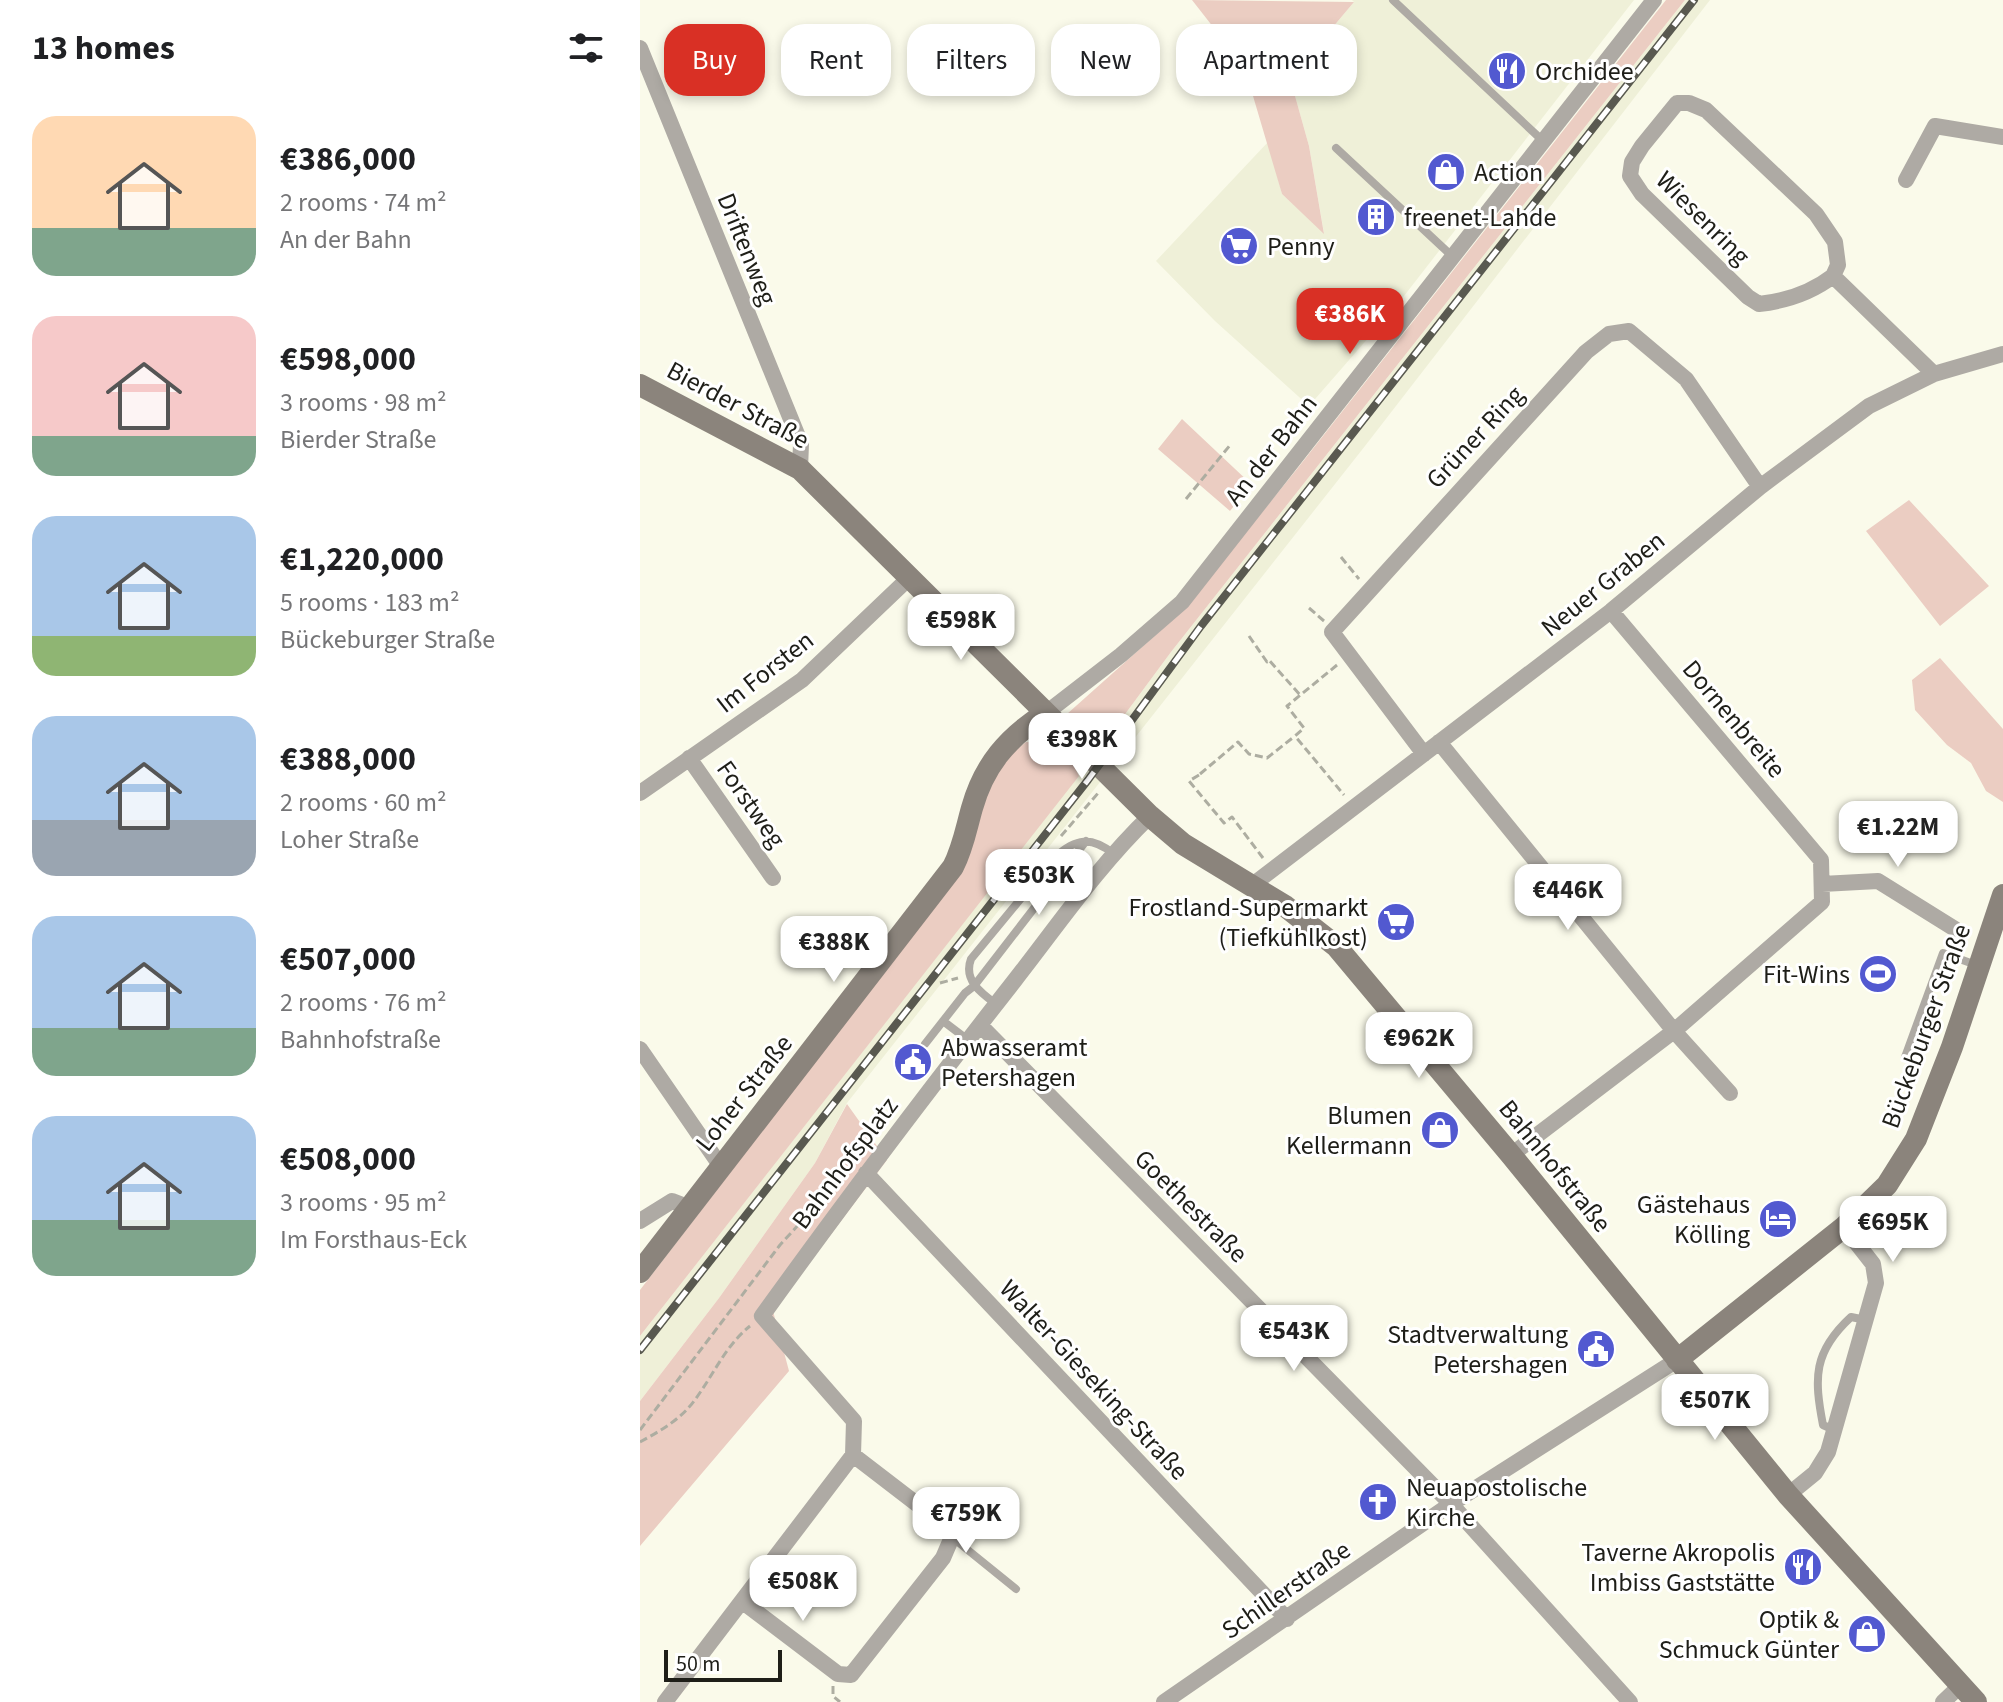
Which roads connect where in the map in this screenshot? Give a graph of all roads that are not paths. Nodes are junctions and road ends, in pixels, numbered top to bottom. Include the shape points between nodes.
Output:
1 (1393, 0) edge
2 (1654, 0) edge
3 (640, 48) edge
4 (2003, 137) edge
5 (1543, 141) junction
6 (1336, 148) dead end
7 (1906, 180) dead end
8 (1454, 257) junction
9 (1833, 276) junction
10 (2003, 354) edge
11 (1934, 374) junction
12 (640, 385) edge
13 (800, 469) junction
14 (1760, 487) junction
15 (909, 578) junction
16 (1611, 611) junction
17 (1046, 713) junction
18 (1439, 742) junction
19 (1424, 754) junction
20 (689, 758) junction
21 (640, 793) edge
22 (1150, 816) junction
23 (1086, 841) junction
24 (1114, 854) junction
25 (773, 878) dead end
26 (1822, 884) junction
27 (1251, 886) junction
28 (2003, 895) edge
29 (1955, 929) dead end
30 (1980, 966) junction
31 (974, 986) junction
32 (996, 1004) junction
33 (943, 1021) junction
34 (980, 1025) junction
35 (1674, 1031) junction
36 (968, 1040) junction
37 (925, 1044) dead end
38 (640, 1049) edge
39 (1905, 1057) dead end
40 (1730, 1093) dead end
41 (1511, 1155) junction
42 (722, 1168) junction
43 (866, 1173) junction
44 (690, 1208) junction
45 (640, 1221) edge
46 (1844, 1227) junction
47 (640, 1272) edge
48 (1867, 1320) junction
49 (1677, 1360) junction
50 (1835, 1430) junction
51 (853, 1455) junction
52 (1788, 1495) junction
53 (1451, 1504) junction
54 (952, 1537) junction
55 (1016, 1589) dead end
56 (743, 1602) junction
57 (1287, 1619) junction
58 (1961, 1685) junction
59 (665, 1702) edge
60 (1164, 1702) edge
61 (1630, 1702) edge
62 (1943, 1702) edge
63 (1976, 1702) edge

1 - 5 lane
2 - 5 street, An der Bahn
3 - 13 street, Driftenweg via 801,444
4 - 7 street via 1935,126
5 - 8 street, An der Bahn
6 - 8 lane
8 - 17 street, An der Bahn via 1182,602
9 - 9 street, Wiesenring via 1838,265 1835,242 1816,214 1706,110 1677,103 1632,162 1630,176 1642,194 1759,304 1792,298
9 - 11 street
10 - 11 street, Neuer Graben
11 - 14 street, Neuer Graben via 1869,406
12 - 13 street, Bierder Straße
13 - 15 street, Bierder Straße
14 - 16 street, Neuer Graben
14 - 19 street, Grüner Ring via 1686,379 1629,331 1609,334 1586,352 1332,632
15 - 17 street, Bierder Straße
15 - 20 street, Im Forsten via 802,680
16 - 18 street, Neuer Graben
16 - 26 street, Dornenbreite via 1821,860
17 - 22 street, Bahnhofstraße
17 - 42 street, Loher Straße via 996,755 982,777 953,867
18 - 19 street, Neuer Graben
18 - 35 street
19 - 27 street, Neuer Graben
20 - 21 street, Im Forsten
20 - 25 street, Forstweg
22 - 24 street, Bahnhofsplatz
22 - 27 street, Bahnhofstraße via 1183,844
23 - 24 lane
23 - 31 lane
23 - 31 lane via 1070,844 1055,857 971,959
24 - 32 street, Bahnhofsplatz
26 - 29 street, Bückeburger Straße via 1878,881
26 - 35 street via 1822,902
27 - 41 street, Bahnhofstraße via 1336,946
28 - 30 street, Bückeburger Straße
30 - 39 lane via 1943,953
30 - 46 street, Bückeburger Straße via 1916,1139 1887,1185
31 - 32 lane
31 - 33 lane
32 - 34 street, Bahnhofsplatz
33 - 36 lane
33 - 37 lane
34 - 36 street, Bahnhofsplatz
34 - 53 street, Goethestraße via 1402,1446
35 - 40 street
35 - 41 street
36 - 43 street, Bahnhofsplatz
38 - 42 street
41 - 49 street, Bahnhofstraße
42 - 44 street, Loher Straße
43 - 51 street, Bahnhofsplatz via 762,1316 854,1421
43 - 57 street, Walter-Gieseking-Straße
44 - 45 street via 672,1201
44 - 47 street, Loher Straße
46 - 48 street via 1873,1264 1876,1283
46 - 49 street, Bückeburger Straße
48 - 50 street
48 - 50 lane via 1851,1317 1836,1331 1819,1367 1816,1387 1823,1425
49 - 52 street, Bahnhofstraße
49 - 53 street, Schillerstraße
50 - 52 street via 1823,1463
51 - 54 street via 939,1521
51 - 56 street
52 - 58 street, Bahnhofstraße
53 - 57 street, Schillerstraße
53 - 61 street, Goethestraße
54 - 55 lane
54 - 56 street via 943,1558 851,1675 838,1674
56 - 59 street
57 - 60 street, Schillerstraße
58 - 62 street
58 - 63 street, Bahnhofstraße

